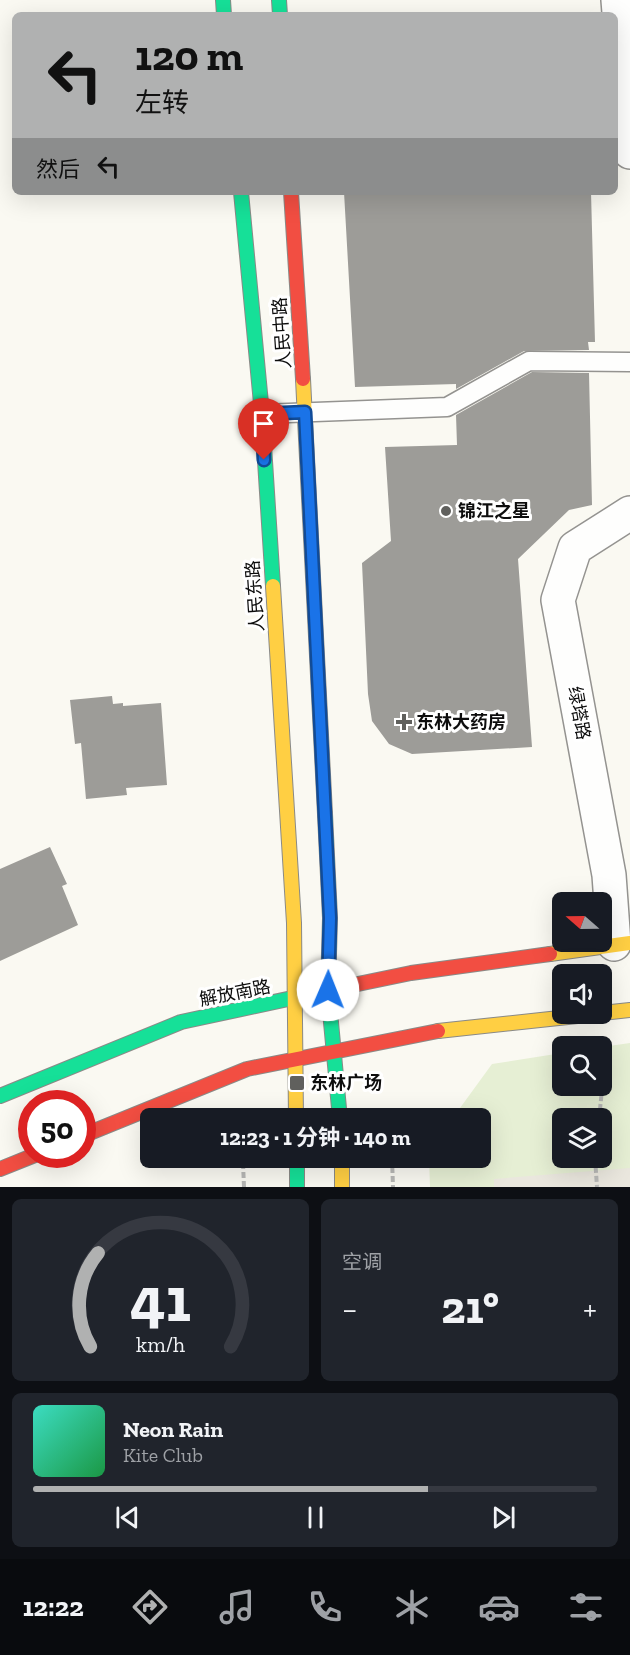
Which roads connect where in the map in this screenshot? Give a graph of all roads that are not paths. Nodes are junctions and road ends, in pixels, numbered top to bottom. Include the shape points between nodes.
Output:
1 (618, 0) edge
2 (630, 152) edge
3 (241, 195) edge
4 (291, 195) edge
5 (630, 362) edge
6 (305, 412) junction
7 (262, 414) junction
8 (630, 513) edge
9 (622, 943) edge
10 (328, 990) junction
11 (294, 999) junction
12 (630, 1010) edge
13 (612, 1012) edge
14 (552, 1019) edge
15 (333, 1053) junction
16 (294, 1060) junction
17 (0, 1096) edge
18 (296, 1108) edge
19 (339, 1108) edge
20 (96, 1130) edge
21 (18, 1162) edge
22 (297, 1168) edge
23 (342, 1168) edge
24 (0, 1169) edge
25 (297, 1187) edge
26 (342, 1187) edge

1 - 2 street
3 - 7 main road, 人民东路
4 - 6 main road, 人民中路
5 - 6 lane via 529,361 447,407
6 - 7 lane
6 - 10 main road, 人民中路 via 330,918
7 - 11 main road, 人民东路 via 294,923
8 - 9 street, 绿塔路 via 575,548 558,600
9 - 10 main road, 解放南路 via 411,973
10 - 11 main road, 解放南路
10 - 15 main road, 人民中路
11 - 16 main road
11 - 17 main road, 解放南路 via 181,1022
12 - 13 main road
14 - 15 main road via 417,1033
15 - 16 main road
15 - 19 main road, 人民中路
16 - 18 main road
16 - 20 main road via 247,1069
21 - 24 main road
22 - 25 main road
23 - 26 main road

